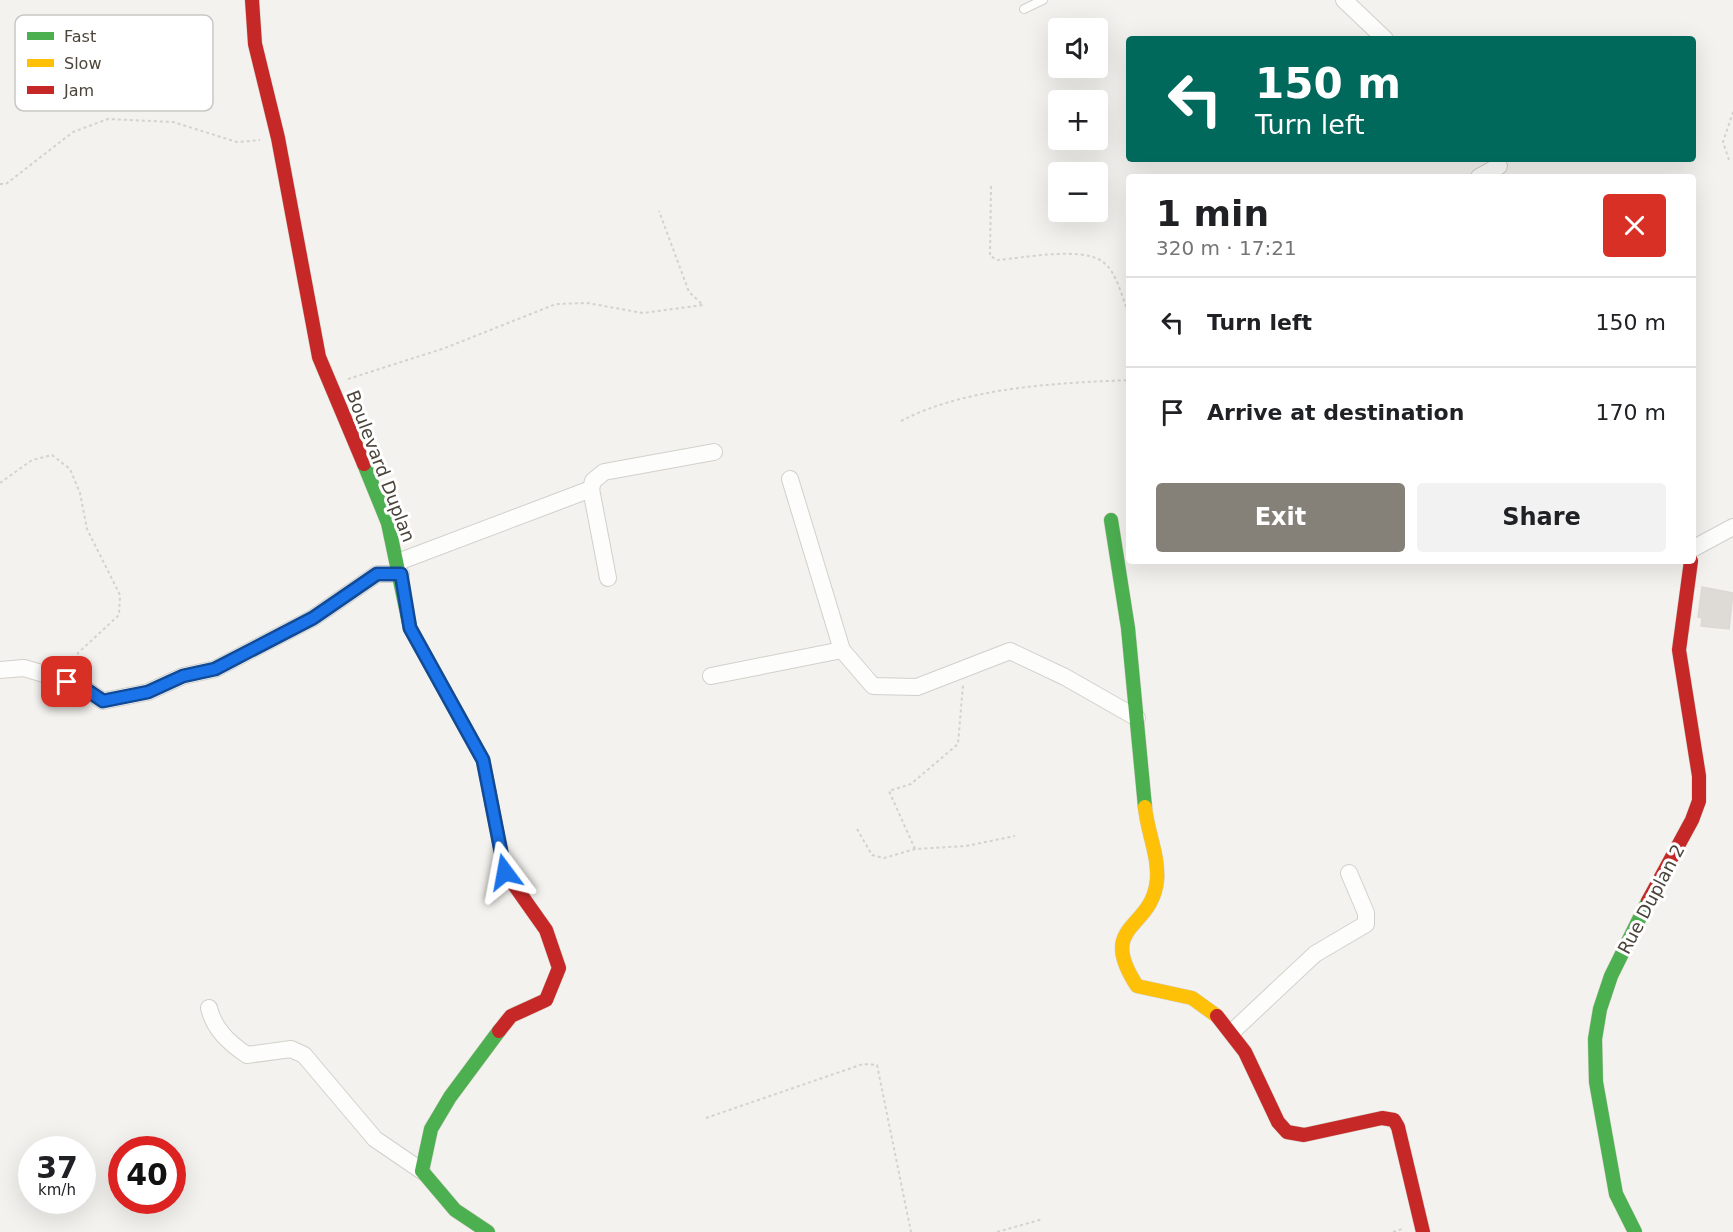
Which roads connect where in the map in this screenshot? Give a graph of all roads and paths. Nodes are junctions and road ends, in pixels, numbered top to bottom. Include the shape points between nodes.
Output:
1 (252, 0) edge
2 (1043, 0) edge
3 (1344, 0) edge
4 (1024, 9) dead end
5 (1382, 36) edge
6 (1733, 112) edge
7 (278, 138) junction
8 (1730, 160) dead end
9 (1500, 167) edge
10 (1485, 174) edge
11 (0, 184) edge
12 (991, 186) dead end
13 (659, 211) dead end
14 (1126, 306) edge
15 (1126, 380) edge
16 (331, 384) junction
17 (901, 421) dead end
18 (714, 452) dead end
19 (790, 479) dead end
20 (0, 483) edge
21 (591, 489) junction
22 (1111, 520) dead end
23 (1733, 527) edge
24 (1696, 547) edge
25 (1691, 564) edge
26 (399, 568) junction
27 (608, 578) dead end
28 (842, 650) junction
29 (965, 668) junction
30 (0, 670) edge
31 (711, 675) dead end
32 (67, 682) junction
33 (1137, 718) junction
34 (857, 829) dead end
35 (1015, 836) dead end
36 (915, 849) junction
37 (1349, 873) dead end
38 (210, 1008) dead end
39 (1233, 1031) junction
40 (706, 1118) dead end
41 (422, 1172) junction
42 (1043, 1219) dead end
43 (488, 1232) edge
44 (911, 1232) edge
45 (998, 1232) edge
46 (1423, 1232) edge
47 (1635, 1232) edge

1 - 7 street, Boulevard Duplan via 255,44
2 - 4 lane
3 - 5 street
6 - 8 path via 1723,142
7 - 11 path via 237,142 173,122 108,119 73,132 6,184
7 - 16 street, Boulevard Duplan via 319,357
9 - 10 street
12 - 14 path via 990,256 998,260 1092,256 1104,262 1113,275
13 - 16 path via 689,292 703,305 643,313 587,303 556,304 445,348
15 - 17 path via 1069,382 981,395
16 - 26 street, Boulevard Duplan via 388,524
18 - 21 street via 615,468 598,475
19 - 28 street
20 - 32 path via 32,460 52,455 70,469 80,493 87,529 120,595 119,615 78,653
21 - 26 street
21 - 27 street
22 - 33 street via 1123,585
23 - 24 street
25 - 47 street, Rue Duplan 2 via 1679,650 1699,776 1699,801 1611,976 1595,1039 1596,1082 1616,1194
26 - 32 street via 377,574 313,618 215,669 183,676 148,692 103,701 78,684
26 - 41 street, Boulevard Duplan via 410,628 483,760 505,872 546,930 559,968 546,1000 511,1016 450,1097 432,1129
28 - 29 street via 873,686 917,687
28 - 31 street
29 - 33 street via 1011,651 1065,676
29 - 36 path via 958,744 911,784 890,791
30 - 32 street via 24,668
33 - 39 street via 1146,816 1158,881 1152,899 1125,931 1122,962 1137,986 1201,1002
34 - 36 path via 872,855 884,858
35 - 36 path via 966,846
37 - 39 street via 1366,914 1366,924 1315,954
38 - 41 street via 212,1021 232,1045 247,1055 291,1049 304,1055 375,1138
39 - 46 street via 1278,1122 1287,1132 1304,1135 1394,1120
40 - 44 path via 863,1064 877,1065
41 - 43 street via 455,1210
42 - 45 path

